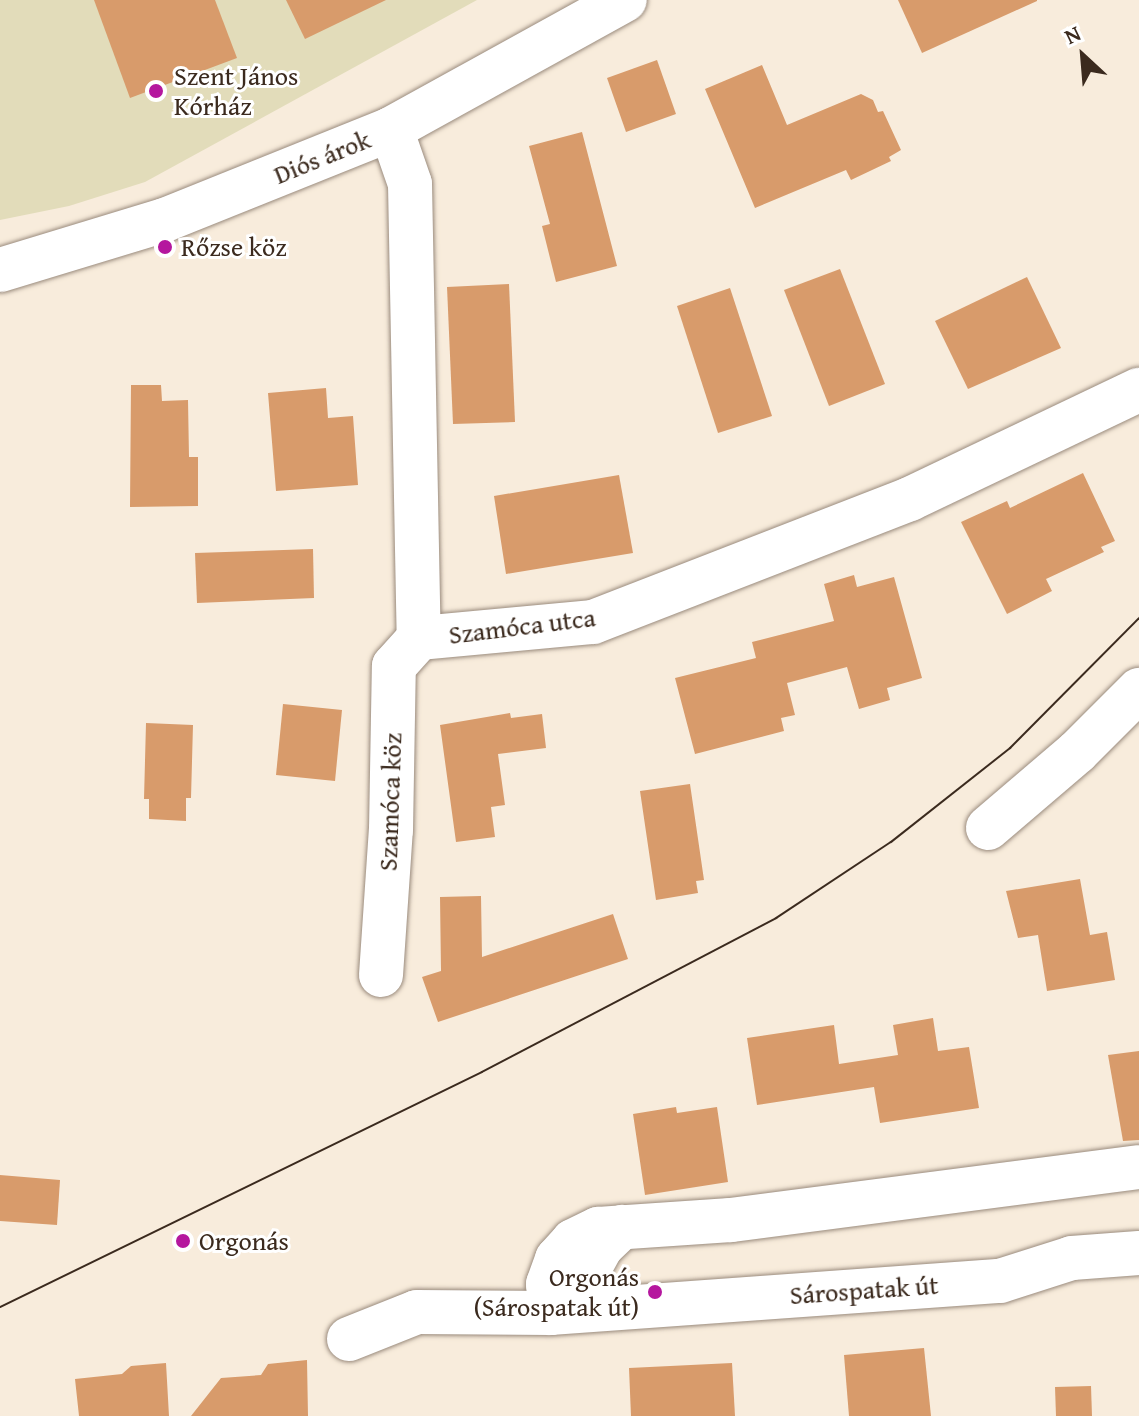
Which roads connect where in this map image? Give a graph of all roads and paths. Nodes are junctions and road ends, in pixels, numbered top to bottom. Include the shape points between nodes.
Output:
1 (625, 0) edge
2 (391, 129) junction
3 (0, 270) edge
4 (1139, 390) edge
5 (419, 638) junction
6 (1139, 690) edge
7 (988, 828) dead end
8 (381, 975) dead end
9 (1139, 1167) edge
10 (1139, 1253) edge
11 (568, 1311) junction
12 (349, 1339) dead end

1 - 2 street, Diós árok
2 - 3 street, Diós árok via 165,220
2 - 5 street, Szamóca utca via 410,184
4 - 5 street, Szamóca utca via 910,499 593,622
5 - 8 street, Szamóca köz via 394,666
6 - 7 street
9 - 11 street via 731,1220 622,1227 601,1247
10 - 11 street, Sárospatak út via 1072,1258 1000,1281
11 - 12 street, Sárospatak út via 417,1312

